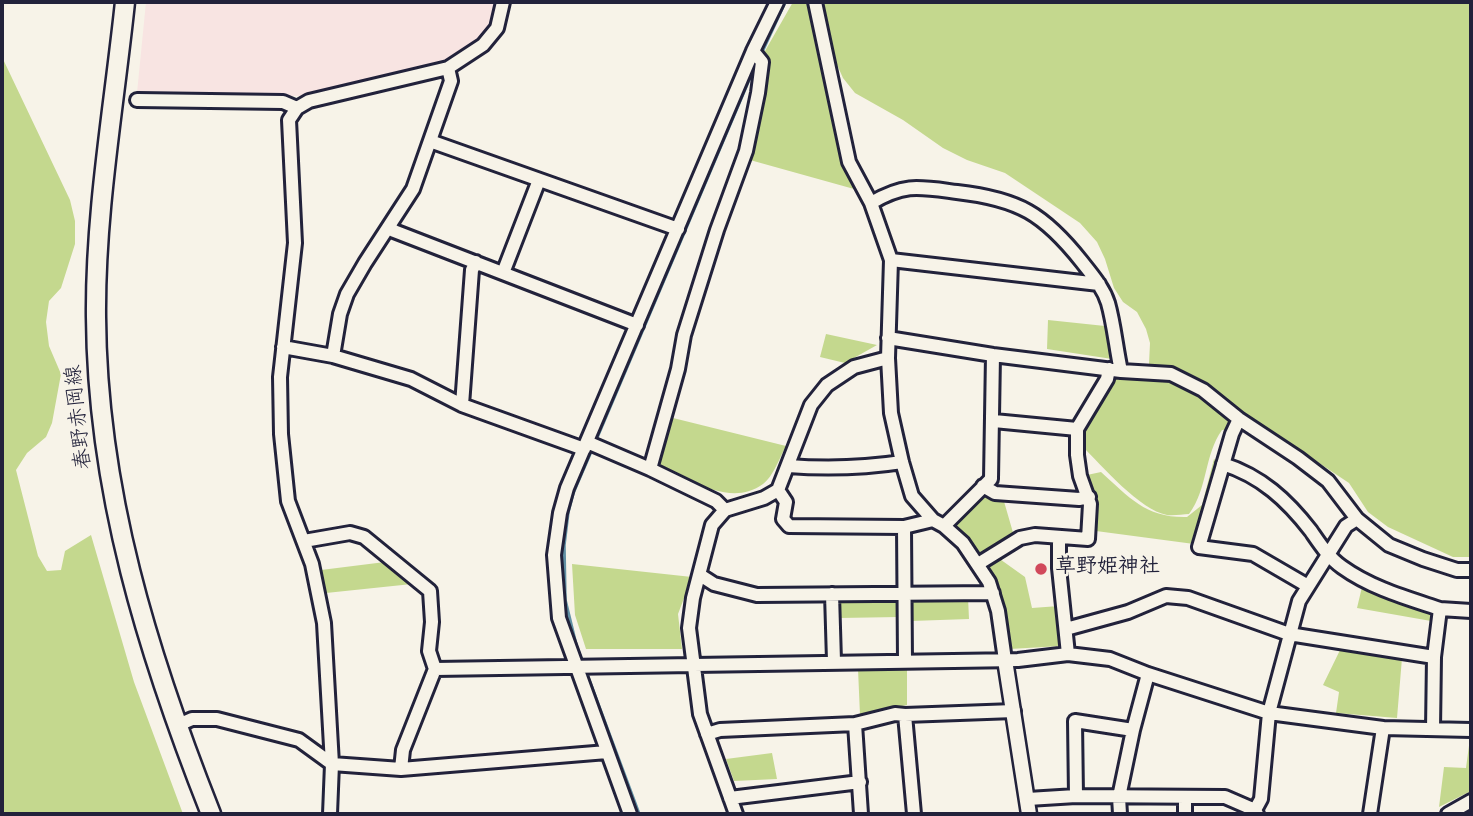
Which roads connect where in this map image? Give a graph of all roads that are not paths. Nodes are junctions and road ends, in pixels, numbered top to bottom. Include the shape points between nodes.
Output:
1 (125, 2) edge
2 (503, 2) edge
3 (777, 2) edge
4 (815, 2) edge
5 (753, 51) junction
6 (447, 68) junction
7 (138, 100) dead end
8 (297, 108) junction
9 (430, 141) junction
10 (539, 180) junction
11 (870, 203) junction
12 (388, 227) junction
13 (678, 229) junction
14 (891, 260) junction
15 (476, 262) junction
16 (502, 273) junction
17 (1099, 284) junction
18 (637, 325) junction
19 (888, 338) junction
20 (283, 347) junction
21 (993, 355) junction
22 (333, 356) junction
23 (888, 358) junction
24 (1115, 370) junction
25 (462, 405) junction
26 (1239, 419) junction
27 (994, 421) junction
28 (1077, 429) junction
29 (586, 445) junction
30 (902, 462) junction
31 (1223, 464) junction
32 (788, 466) junction
33 (650, 468) junction
34 (983, 486) junction
35 (778, 490) junction
36 (1089, 497) junction
37 (725, 510) junction
38 (1357, 519) junction
39 (939, 523) junction
40 (905, 527) junction
41 (1059, 537) junction
42 (304, 541) junction
43 (1328, 554) junction
44 (978, 564) junction
45 (1471, 570) edge
46 (700, 575) junction
47 (1308, 586) junction
48 (993, 593) junction
49 (832, 594) junction
50 (904, 594) junction
51 (1440, 609) junction
52 (1471, 611) edge
53 (1066, 629) junction
54 (1289, 634) junction
55 (1068, 654) junction
56 (1434, 657) junction
57 (1005, 660) junction
58 (834, 661) junction
59 (905, 661) junction
60 (694, 665) junction
61 (581, 666) junction
62 (435, 669) junction
63 (1148, 674) junction
64 (1014, 711) junction
65 (1269, 713) junction
66 (905, 715) junction
67 (855, 724) junction
68 (176, 726) junction
69 (1383, 728) junction
70 (1433, 729) junction
71 (1133, 730) junction
72 (1471, 730) edge
73 (707, 734) junction
74 (607, 752) junction
75 (332, 764) junction
76 (401, 769) junction
77 (860, 782) junction
78 (1076, 796) junction
79 (1119, 796) junction
80 (1185, 797) junction
81 (730, 798) junction
82 (1028, 799) junction
83 (1471, 801) edge
84 (1256, 812) edge
85 (211, 814) edge
86 (330, 814) edge
87 (630, 814) edge
88 (736, 814) edge
89 (861, 814) edge
90 (914, 814) edge
91 (1029, 814) edge
92 (1119, 814) edge
93 (1185, 814) edge
94 (1370, 814) edge
95 (1448, 814) edge

1 - 68 main road, 春野赤岡線 via 99,225 96,318 102,422 115,513
2 - 6 street via 497,27 483,46
3 - 5 street
4 - 11 street via 844,144
5 - 13 street
5 - 33 street via 762,62 746,151 684,335
6 - 8 street via 309,101
6 - 9 street via 451,81
7 - 8 street via 283,102
8 - 20 street via 289,120 295,243
9 - 10 street
9 - 12 street via 413,189
10 - 13 street
10 - 16 street
11 - 14 street
11 - 17 street via 892,191 915,187 992,196 1021,206 1059,233
12 - 15 street
12 - 22 street via 347,294
13 - 18 street
14 - 17 street
14 - 19 street
15 - 16 street
15 - 25 street
16 - 18 street
17 - 24 street via 1108,302
18 - 29 street
19 - 21 street
19 - 23 street
20 - 22 street
20 - 42 street via 281,434 288,501
21 - 24 street
21 - 27 street
22 - 25 street via 411,379
23 - 30 street via 891,414
23 - 32 street via 854,367 827,385 811,405
24 - 26 street via 1171,374 1203,390
24 - 28 street
25 - 29 street
26 - 31 street
26 - 38 street via 1328,481
27 - 28 street
27 - 34 street via 991,479
28 - 36 street via 1080,476
29 - 33 street
29 - 61 street via 567,488 554,555 559,618
30 - 32 street via 862,468
30 - 39 street via 912,496
31 - 43 street via 1268,486 1292,506
31 - 47 street via 1199,547 1253,554
32 - 35 street
33 - 37 street
34 - 36 street via 995,493
34 - 39 street
35 - 37 street
35 - 40 street via 786,502 783,519 789,526
36 - 41 street via 1088,539
37 - 46 street via 712,525
38 - 43 street via 1346,526
38 - 45 street via 1389,545 1457,570
39 - 40 street
39 - 44 street via 963,543
40 - 50 street
41 - 44 street via 1020,538
41 - 53 street
42 - 62 street via 350,533 364,537 430,591 429,651
42 - 75 street via 324,623
43 - 47 street
43 - 51 street via 1366,582
44 - 48 street
46 - 49 street via 714,584 757,595
46 - 60 street via 689,628
47 - 54 street
48 - 50 street
48 - 57 street
49 - 50 street
49 - 58 street
50 - 59 street
51 - 52 street
51 - 56 street
53 - 54 street via 1166,596 1188,598
53 - 55 street
54 - 56 street
54 - 65 street
55 - 57 street
55 - 63 street via 1110,659
56 - 70 street
57 - 59 street
57 - 64 street
58 - 59 street
58 - 60 street
60 - 61 street
60 - 73 street
61 - 62 street
61 - 74 street
62 - 76 street via 403,750
63 - 65 street
63 - 71 street
64 - 66 street
64 - 82 street
65 - 69 street
65 - 84 street
66 - 67 street
66 - 90 street
67 - 73 street
67 - 77 street
68 - 75 street via 192,719 217,719 299,740
68 - 85 main road, 春野赤岡線
69 - 70 street
69 - 94 street
70 - 72 street
71 - 78 street via 1075,720
71 - 79 street
73 - 81 street
74 - 76 street
74 - 87 street
75 - 76 street
75 - 86 street
77 - 81 street
77 - 89 street
78 - 79 street
78 - 82 street
79 - 80 street
79 - 92 street
80 - 84 street via 1225,797
80 - 93 street
81 - 88 street
82 - 91 street
83 - 95 street

